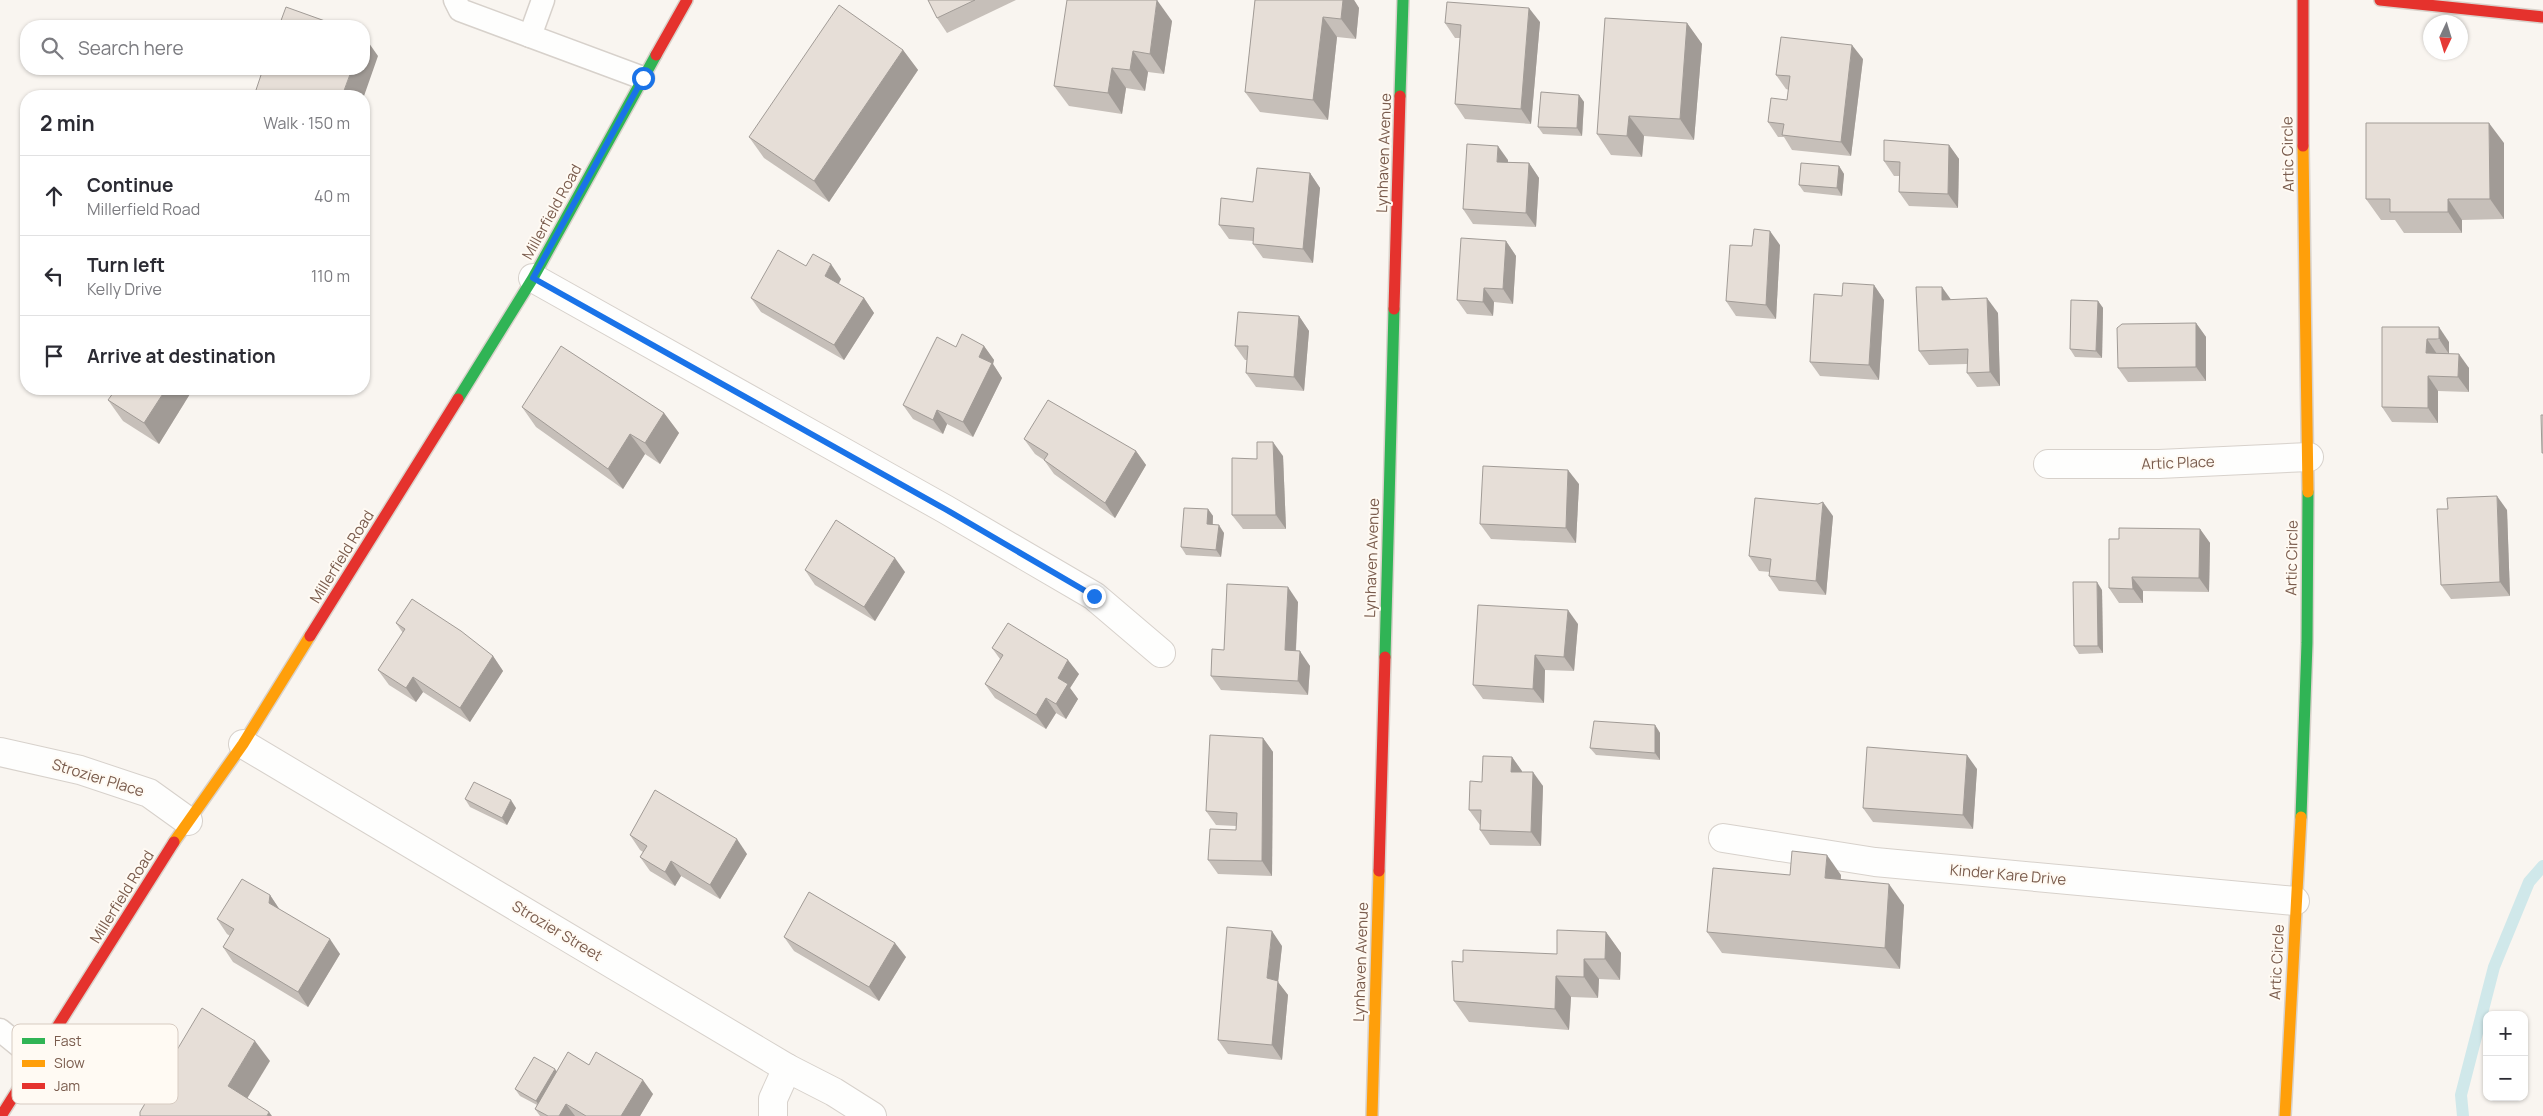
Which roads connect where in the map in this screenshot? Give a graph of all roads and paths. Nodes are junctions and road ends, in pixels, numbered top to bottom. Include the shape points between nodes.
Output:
1 (455, 0) edge
2 (542, 0) edge
3 (686, 0) edge
4 (1403, 0) edge
5 (2303, 0) edge
6 (2380, 0) edge
7 (2543, 17) edge
8 (530, 36) junction
9 (643, 78) junction
10 (533, 278) junction
11 (2308, 457) junction
12 (2048, 464) dead end
13 (1162, 653) dead end
14 (243, 744) junction
15 (2, 757) edge
16 (188, 821) junction
17 (1723, 838) dead end
18 (2295, 901) junction
19 (60, 1024) edge
20 (0, 1030) edge
21 (12, 1040) edge
22 (787, 1068) junction
23 (12, 1099) edge
24 (1, 1116) edge
25 (773, 1116) edge
26 (872, 1116) edge
27 (1372, 1116) edge
28 (2285, 1116) edge

1 - 8 lane via 460,10
2 - 8 lane
3 - 9 street, Millerfield Road
4 - 27 street, Lynhaven Avenue
5 - 11 street, Artic Circle
6 - 7 street
8 - 9 lane
9 - 10 street, Millerfield Road
10 - 13 street via 1094,596
10 - 14 street, Millerfield Road
11 - 12 street, Artic Place via 2159,464
11 - 18 street, Artic Circle via 2305,736
14 - 16 street, Millerfield Road
14 - 22 street, Strozier Street
15 - 16 street, Strozier Place via 80,770 149,793
16 - 19 street, Millerfield Road
17 - 18 street, Kinder Kare Drive via 1876,862
18 - 28 street, Artic Circle
20 - 21 lane
22 - 25 street via 773,1099
22 - 26 street, Strozier Street
23 - 24 street, Millerfield Road

